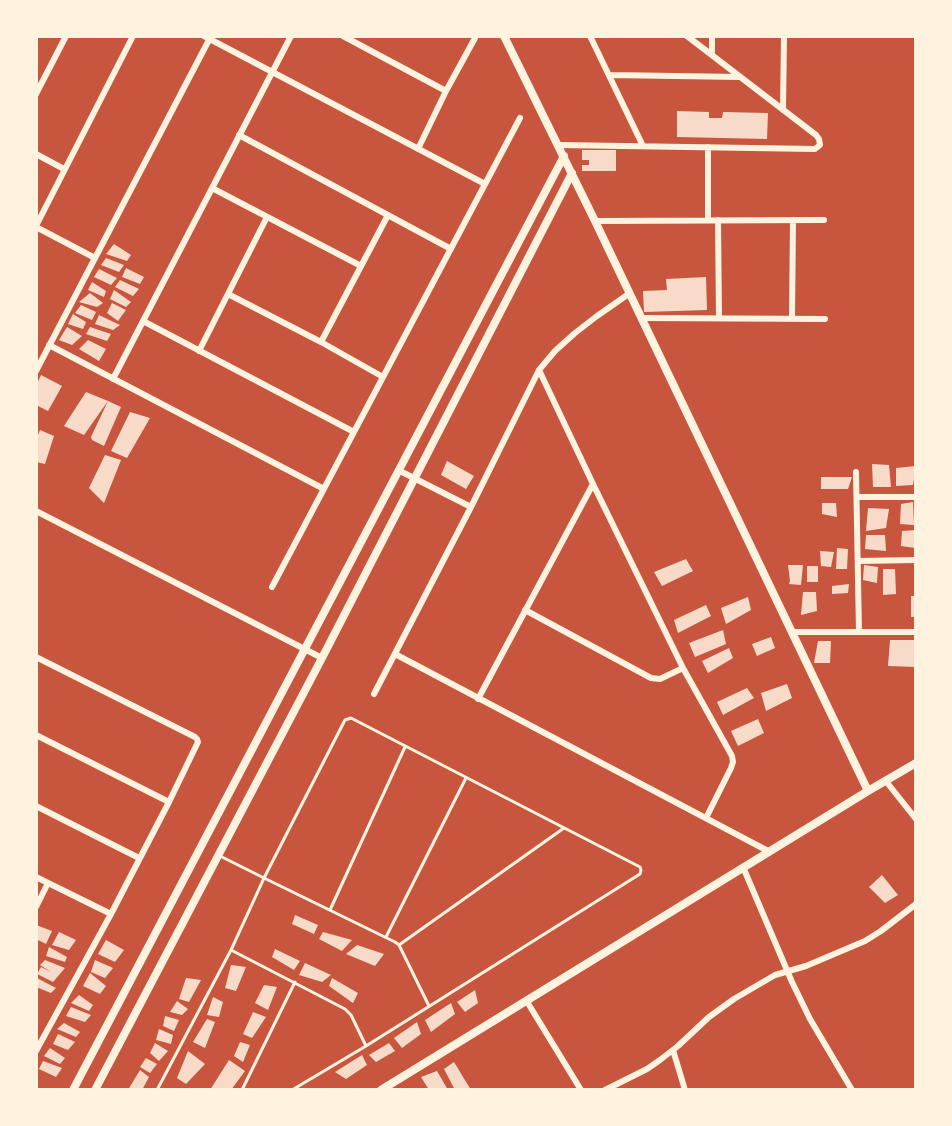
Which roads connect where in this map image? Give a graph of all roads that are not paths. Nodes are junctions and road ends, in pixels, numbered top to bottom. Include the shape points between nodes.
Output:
1 (133, 36) edge
2 (291, 36) edge
3 (343, 36) edge
4 (474, 36) edge
5 (504, 36) edge
6 (590, 36) edge
7 (687, 36) edge
8 (712, 36) edge
9 (784, 36) edge
10 (63, 37) edge
11 (208, 37) edge
12 (712, 55) junction
13 (272, 72) junction
14 (610, 75) junction
15 (740, 77) junction
16 (446, 91) junction
17 (36, 94) edge
18 (783, 110) junction
19 (520, 118) dead end
20 (239, 135) junction
21 (558, 145) junction
22 (643, 146) junction
23 (708, 147) junction
24 (418, 148) junction
25 (36, 154) edge
26 (564, 156) junction
27 (64, 169) junction
28 (572, 173) junction
29 (485, 184) junction
30 (212, 188) junction
31 (388, 215) junction
32 (267, 217) junction
33 (708, 220) junction
34 (718, 220) junction
35 (793, 220) junction
36 (824, 220) dead end
37 (595, 221) junction
38 (36, 227) edge
39 (451, 249) junction
40 (95, 258) junction
41 (361, 266) junction
42 (630, 293) junction
43 (228, 294) junction
44 (719, 317) junction
45 (642, 318) junction
46 (792, 318) junction
47 (825, 319) dead end
48 (143, 321) junction
49 (321, 342) junction
50 (49, 345) junction
51 (199, 351) junction
52 (36, 370) edge
53 (539, 370) junction
54 (383, 377) junction
55 (113, 379) junction
56 (354, 432) junction
57 (398, 470) junction
58 (856, 472) dead end
59 (414, 478) junction
60 (593, 484) junction
61 (324, 489) junction
62 (857, 497) junction
63 (916, 497) edge
64 (471, 507) junction
65 (36, 511) edge
66 (916, 560) edge
67 (858, 561) junction
68 (272, 587) dead end
69 (525, 610) junction
70 (792, 632) junction
71 (858, 632) junction
72 (916, 632) edge
73 (304, 650) junction
74 (394, 654) junction
75 (36, 657) edge
76 (322, 658) junction
77 (683, 668) junction
78 (374, 694) dead end
79 (478, 699) junction
80 (36, 735) edge
81 (405, 747) junction
82 (916, 763) edge
83 (466, 778) junction
84 (885, 780) junction
85 (868, 791) junction
86 (169, 802) junction
87 (36, 806) edge
88 (706, 818) junction
89 (916, 819) edge
90 (564, 828) junction
91 (768, 851) junction
92 (219, 855) junction
93 (139, 858) junction
94 (743, 867) junction
95 (36, 877) edge
96 (264, 879) junction
97 (48, 883) junction
98 (916, 904) edge
99 (36, 907) edge
100 (330, 910) junction
101 (111, 914) junction
102 (386, 937) junction
103 (399, 945) junction
104 (231, 950) junction
105 (786, 971) junction
106 (295, 982) junction
107 (526, 1000) junction
108 (429, 1006) junction
109 (366, 1046) junction
110 (673, 1050) junction
111 (36, 1051) edge
112 (73, 1090) edge
113 (95, 1090) edge
114 (158, 1090) edge
115 (242, 1090) edge
116 (292, 1090) edge
117 (381, 1090) edge
118 (581, 1090) edge
119 (605, 1090) edge
120 (685, 1090) edge
121 (852, 1090) edge

1 - 27 street
2 - 13 street
3 - 16 street
4 - 16 street
5 - 21 street
6 - 14 street
7 - 12 street
8 - 12 street
9 - 18 street
10 - 17 street
11 - 13 street
11 - 40 street
12 - 15 street
13 - 20 street
13 - 24 street
14 - 15 street
14 - 22 street
15 - 18 street
16 - 24 street
18 - 23 street via 819,139 820,145
19 - 29 street
20 - 30 street
20 - 31 street
21 - 22 street
21 - 26 street
22 - 23 street
23 - 33 street
24 - 29 street
25 - 27 street
26 - 28 street
26 - 57 street
27 - 38 street
28 - 37 street
28 - 59 street
29 - 39 street
30 - 32 street
30 - 48 street
31 - 39 street
31 - 41 street
32 - 41 street
32 - 43 street
33 - 34 street
33 - 37 street
34 - 35 street
34 - 44 street
35 - 36 street
35 - 46 street
37 - 42 street
38 - 40 street
39 - 54 street
40 - 50 street
41 - 49 street
42 - 45 street
42 - 53 street via 575,333
43 - 49 street
43 - 51 street
44 - 45 street
44 - 46 street
45 - 70 street
46 - 47 street
48 - 51 street
48 - 55 street
49 - 54 street
50 - 52 street
50 - 55 street
51 - 56 street
53 - 60 street
53 - 64 street
54 - 56 street
55 - 61 street
56 - 61 street
57 - 59 street
57 - 73 street
58 - 62 street
59 - 64 street
59 - 76 street
60 - 69 street
60 - 77 street
61 - 68 street
62 - 63 street
62 - 67 street
64 - 74 street
65 - 73 street
66 - 67 street
67 - 71 street
69 - 77 street via 651,678 660,679
69 - 79 street
70 - 71 street
70 - 85 street
71 - 72 street
73 - 76 street
73 - 112 street
74 - 78 street
74 - 79 street
75 - 86 street via 197,739
76 - 92 street
77 - 88 street via 733,762
79 - 88 street
80 - 86 street
81 - 83 lane
81 - 96 lane via 351,718 345,720
81 - 100 lane
82 - 84 street
83 - 90 lane
83 - 102 lane
84 - 85 street
84 - 89 street
85 - 91 street
86 - 93 street
87 - 93 street
88 - 91 street
90 - 103 lane
90 - 108 lane via 640,867 640,874
91 - 94 street
92 - 96 lane
92 - 113 street
93 - 101 street
94 - 105 street
94 - 107 street
95 - 97 street
96 - 100 lane
96 - 104 lane
97 - 99 street
97 - 101 street
98 - 105 street via 866,941
100 - 102 lane
101 - 111 street
102 - 103 lane
103 - 108 lane
104 - 106 lane
104 - 114 lane
105 - 110 street via 734,999
105 - 121 street
106 - 109 lane via 349,1012
106 - 115 lane
107 - 117 street
107 - 118 street
108 - 109 lane
109 - 116 lane
110 - 119 street via 647,1069
110 - 120 street

